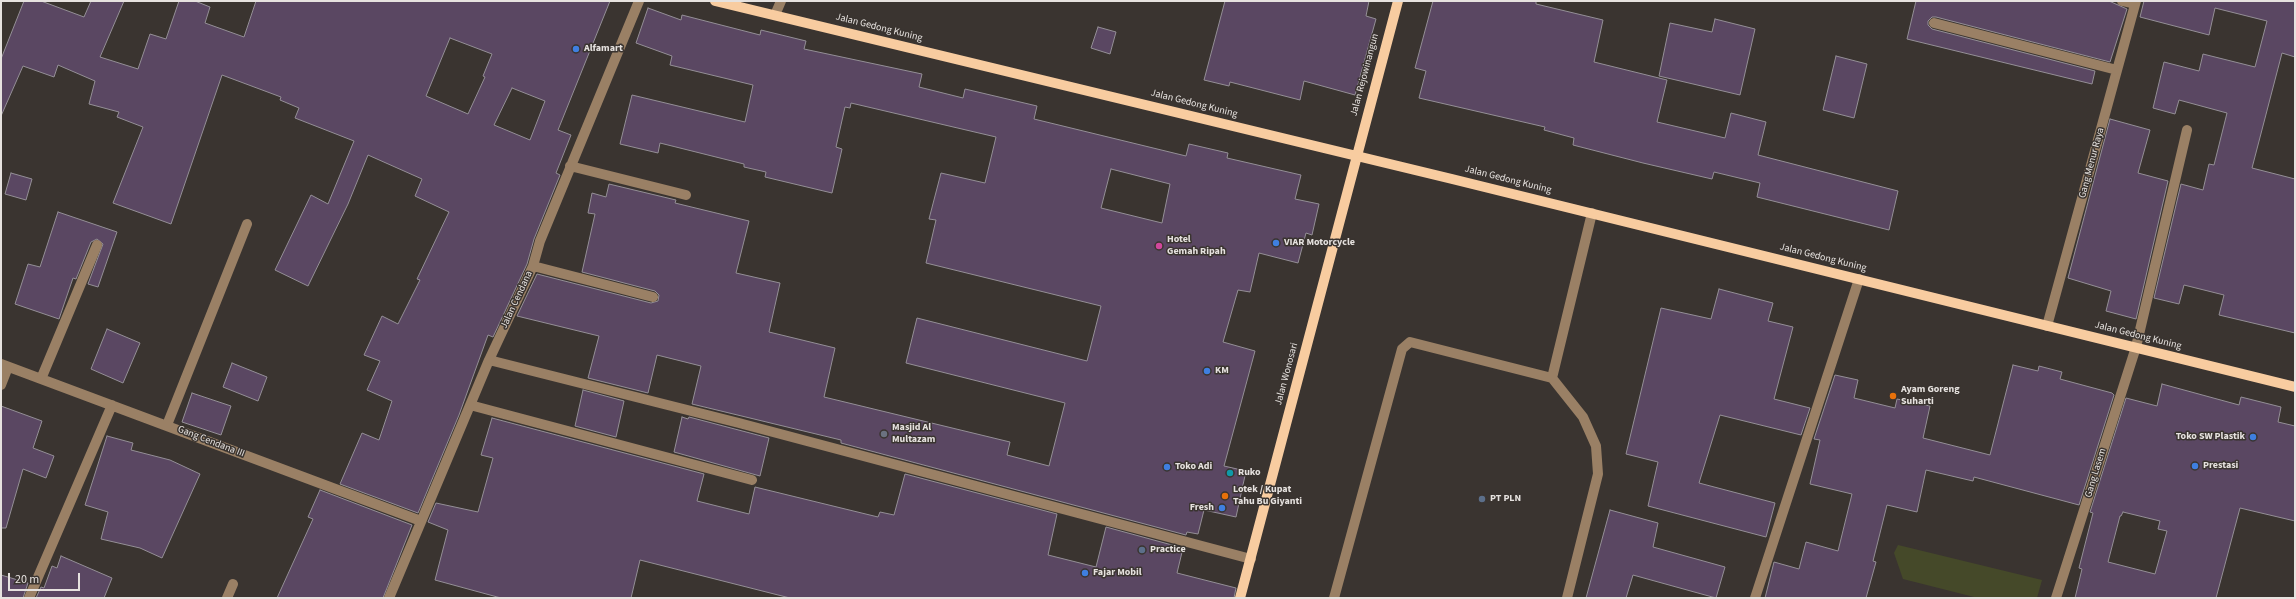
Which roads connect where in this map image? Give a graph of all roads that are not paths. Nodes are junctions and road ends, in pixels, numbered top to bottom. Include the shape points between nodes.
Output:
1 (639, 1) edge
2 (715, 1) edge
3 (781, 1) edge
4 (1398, 1) edge
5 (2122, 1) edge
6 (2135, 3) edge
7 (775, 15) junction
8 (1934, 23) dead end
9 (2117, 70) junction
10 (2187, 130) dead end
11 (1356, 156) junction
12 (570, 166) junction
13 (686, 195) dead end
14 (1592, 213) junction
15 (247, 224) dead end
16 (97, 245) dead end
17 (533, 266) junction
18 (1859, 279) junction
19 (653, 297) dead end
20 (2047, 326) junction
21 (2136, 347) junction
22 (489, 360) junction
23 (5, 366) edge
24 (1552, 378) junction
25 (41, 379) junction
26 (1, 384) edge
27 (2295, 387) edge
28 (112, 405) junction
29 (470, 405) junction
30 (167, 425) junction
31 (752, 480) dead end
32 (421, 521) junction
33 (1251, 559) junction
34 (233, 584) dead end
35 (29, 598) edge
36 (227, 598) edge
37 (389, 598) edge
38 (1240, 598) edge
39 (1334, 598) edge
40 (1568, 598) edge
41 (1755, 598) edge
42 (2056, 598) edge

1 - 12 street, Jalan Cendana
2 - 7 main road, Jalan Gedong Kuning
3 - 7 street
4 - 11 main road, Jalan Rejowinangun
5 - 6 street
6 - 9 street, Gang Menur Raya
7 - 11 main road, Jalan Gedong Kuning
8 - 9 street
9 - 20 street, Gang Menur Raya
10 - 21 street, Gang Lasem
11 - 14 main road, Jalan Gedong Kuning
11 - 33 main road, Jalan Wonosari
12 - 13 street
12 - 17 street, Jalan Cendana via 540,241
14 - 18 main road, Jalan Gedong Kuning
14 - 24 street
15 - 30 street
16 - 25 street
17 - 19 street
17 - 22 street, Jalan Cendana
18 - 20 main road, Jalan Gedong Kuning
18 - 41 street
20 - 21 main road, Jalan Gedong Kuning
21 - 27 main road, Jalan Gedong Kuning
21 - 42 street, Gang Lasem
22 - 29 street, Jalan Cendana
22 - 33 street via 739,423
23 - 25 street, Gang Cendana III
23 - 26 street
24 - 39 street via 1419,342 1410,342 1402,349
24 - 40 street via 1583,417 1596,446 1598,474
25 - 28 street, Gang Cendana III
28 - 30 street, Gang Cendana III
28 - 35 street
29 - 31 street
29 - 32 street, Jalan Cendana
30 - 32 street, Gang Cendana III
32 - 37 street, Jalan Cendana
33 - 38 main road, Jalan Wonosari
34 - 36 street

